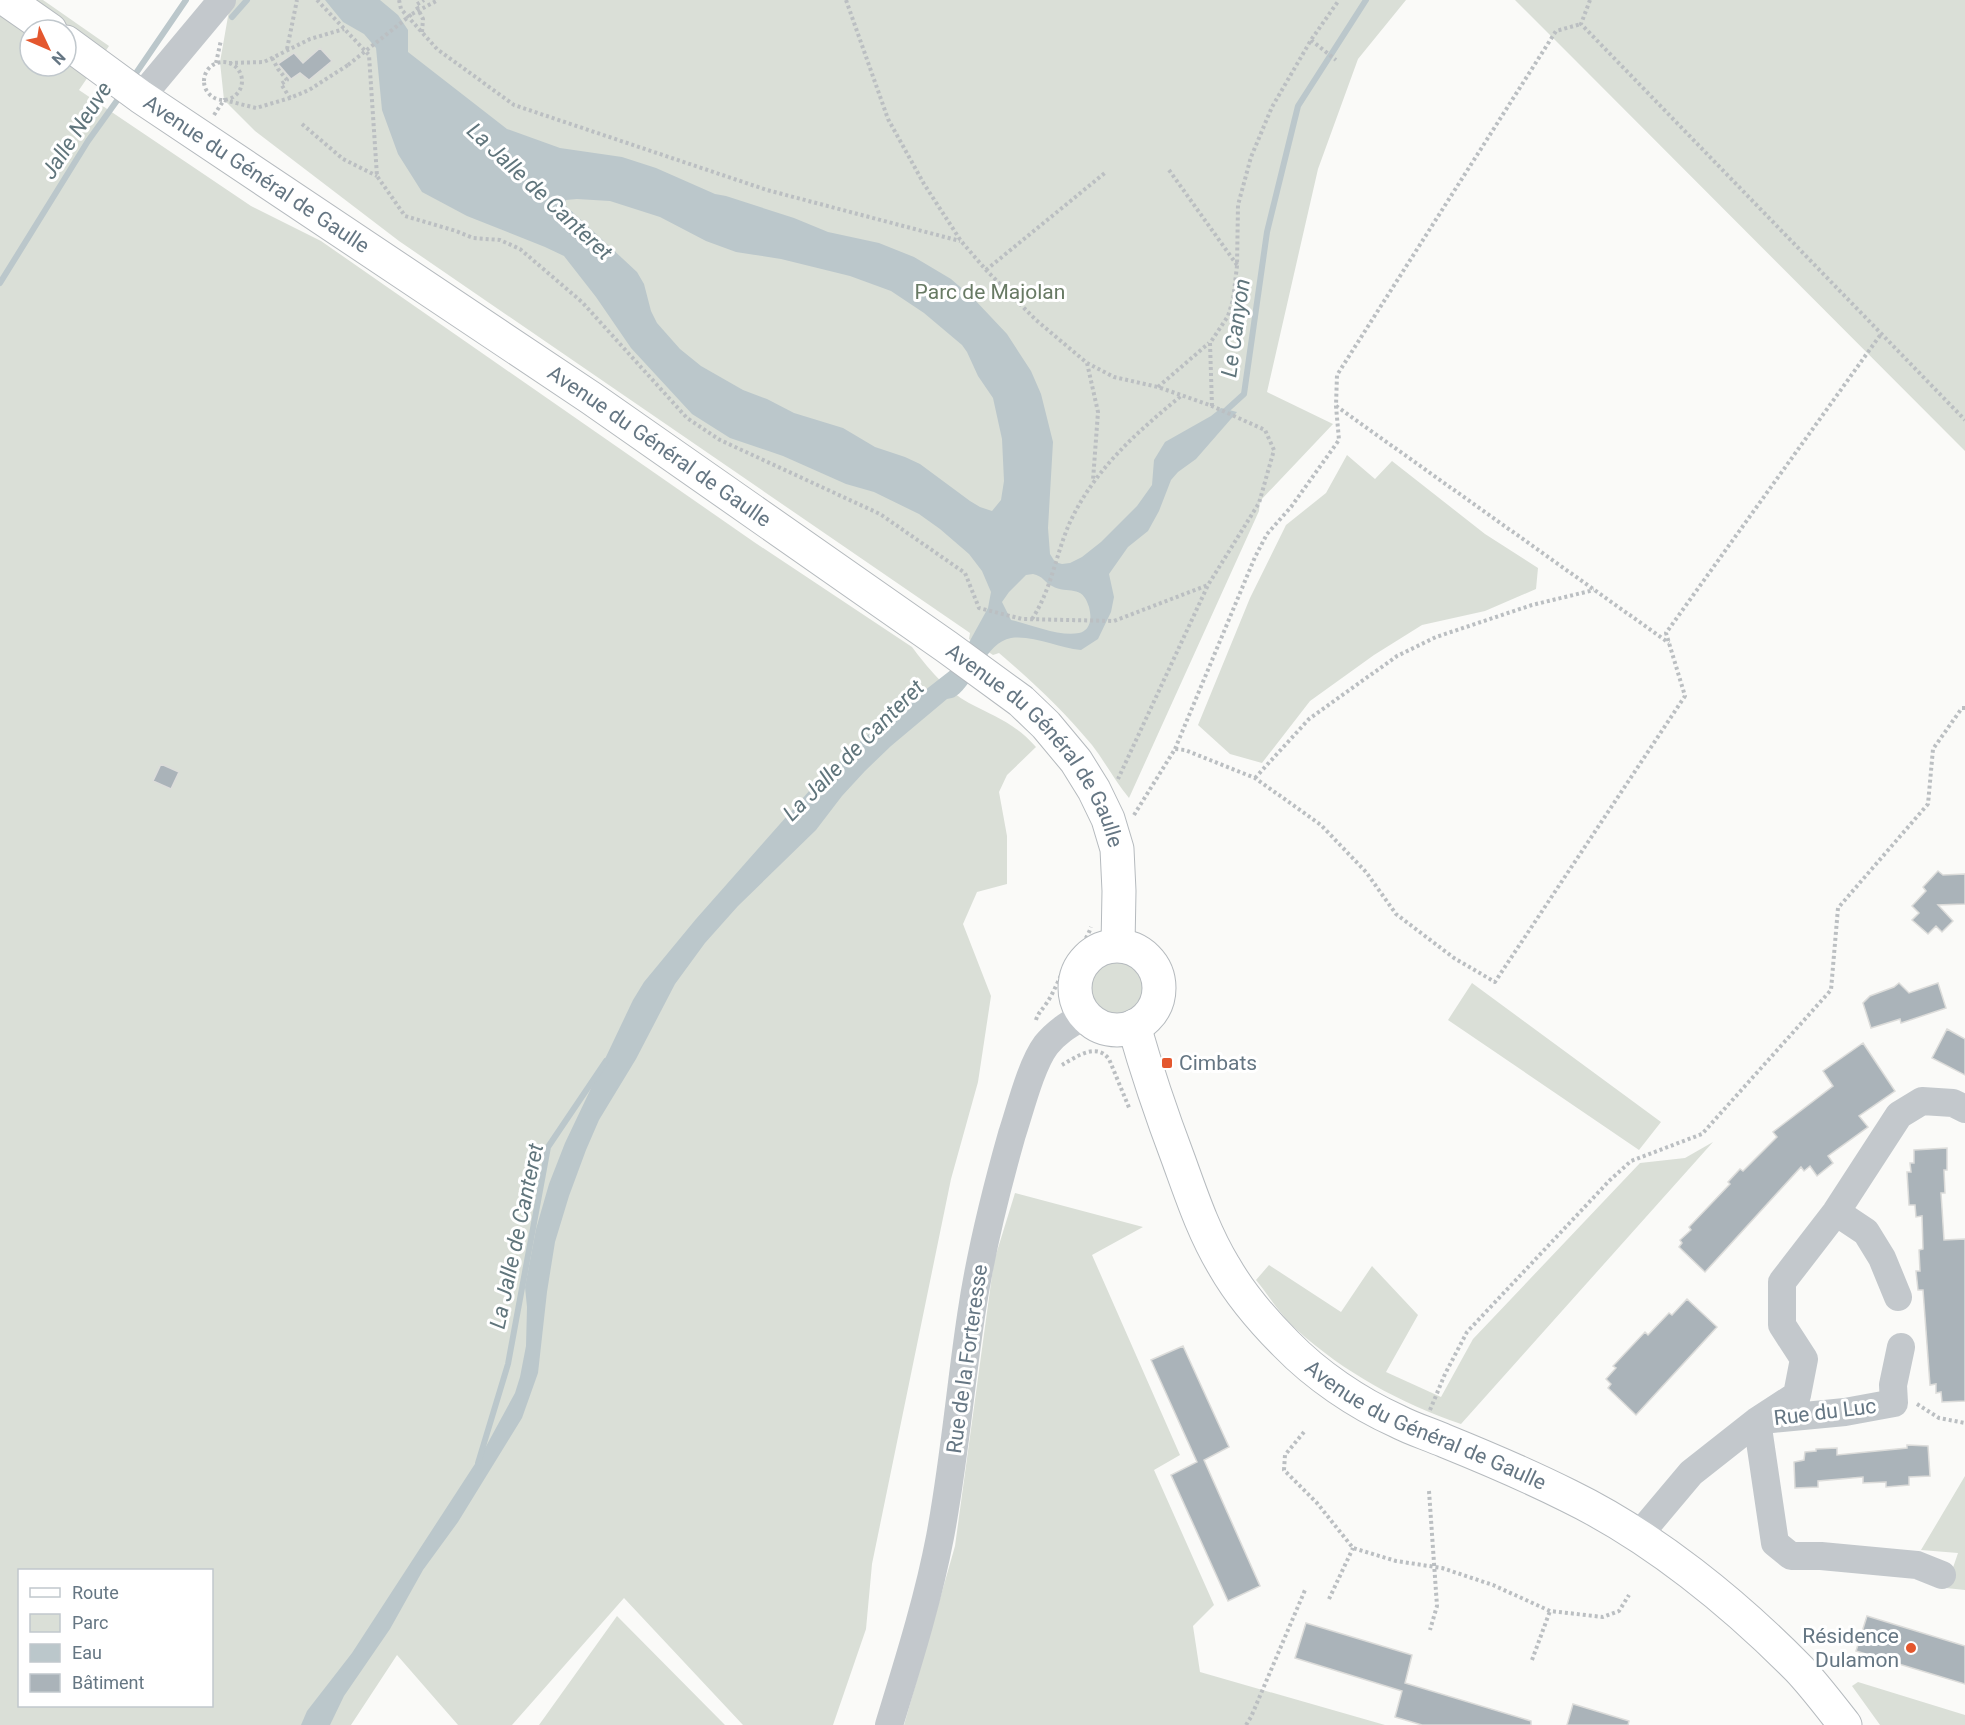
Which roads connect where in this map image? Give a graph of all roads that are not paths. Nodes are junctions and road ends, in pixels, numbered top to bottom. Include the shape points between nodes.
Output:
1 (7, 0) edge
2 (222, 0) edge
3 (33, 18) edge
4 (78, 51) edge
5 (141, 97) junction
6 (1118, 945) junction
7 (1085, 1016) junction
8 (1134, 1026) junction
9 (1965, 1109) edge
10 (1836, 1212) junction
11 (1898, 1297) dead end
12 (1902, 1347) dead end
13 (1757, 1421) junction
14 (1638, 1536) junction
15 (1942, 1575) dead end
16 (889, 1725) edge
17 (1845, 1725) edge

1 - 3 main road
2 - 5 street
4 - 5 main road, Avenue du Général de Gaulle
5 - 6 main road, Avenue du Général de Gaulle via 581,391 995,681 1046,724 1076,761 1108,819 1117,849
6 - 7 main road via 1092,953 1082,963 1075,990
6 - 8 main road via 1145,955 1159,979 1160,994 1155,1007
7 - 8 main road via 1108,1029
7 - 16 street, Rue de la Forteresse via 1063,1027 1044,1047 1026,1089 998,1183 972,1305 938,1547
8 - 14 main road, Avenue du Général de Gaulle via 1190,1194 1214,1248 1240,1290 1286,1345 1373,1410 1571,1497
9 - 10 street via 1953,1103 1922,1101 1899,1115
10 - 11 street via 1866,1232
10 - 13 street via 1782,1282 1782,1325 1804,1359 1797,1395
12 - 13 street, Rue du Luc via 1893,1385 1894,1403
13 - 14 street, Rue du Luc via 1691,1473
13 - 15 street via 1774,1543 1791,1556 1917,1565
14 - 17 main road, Avenue du Général de Gaulle via 1752,1623 1801,1671

